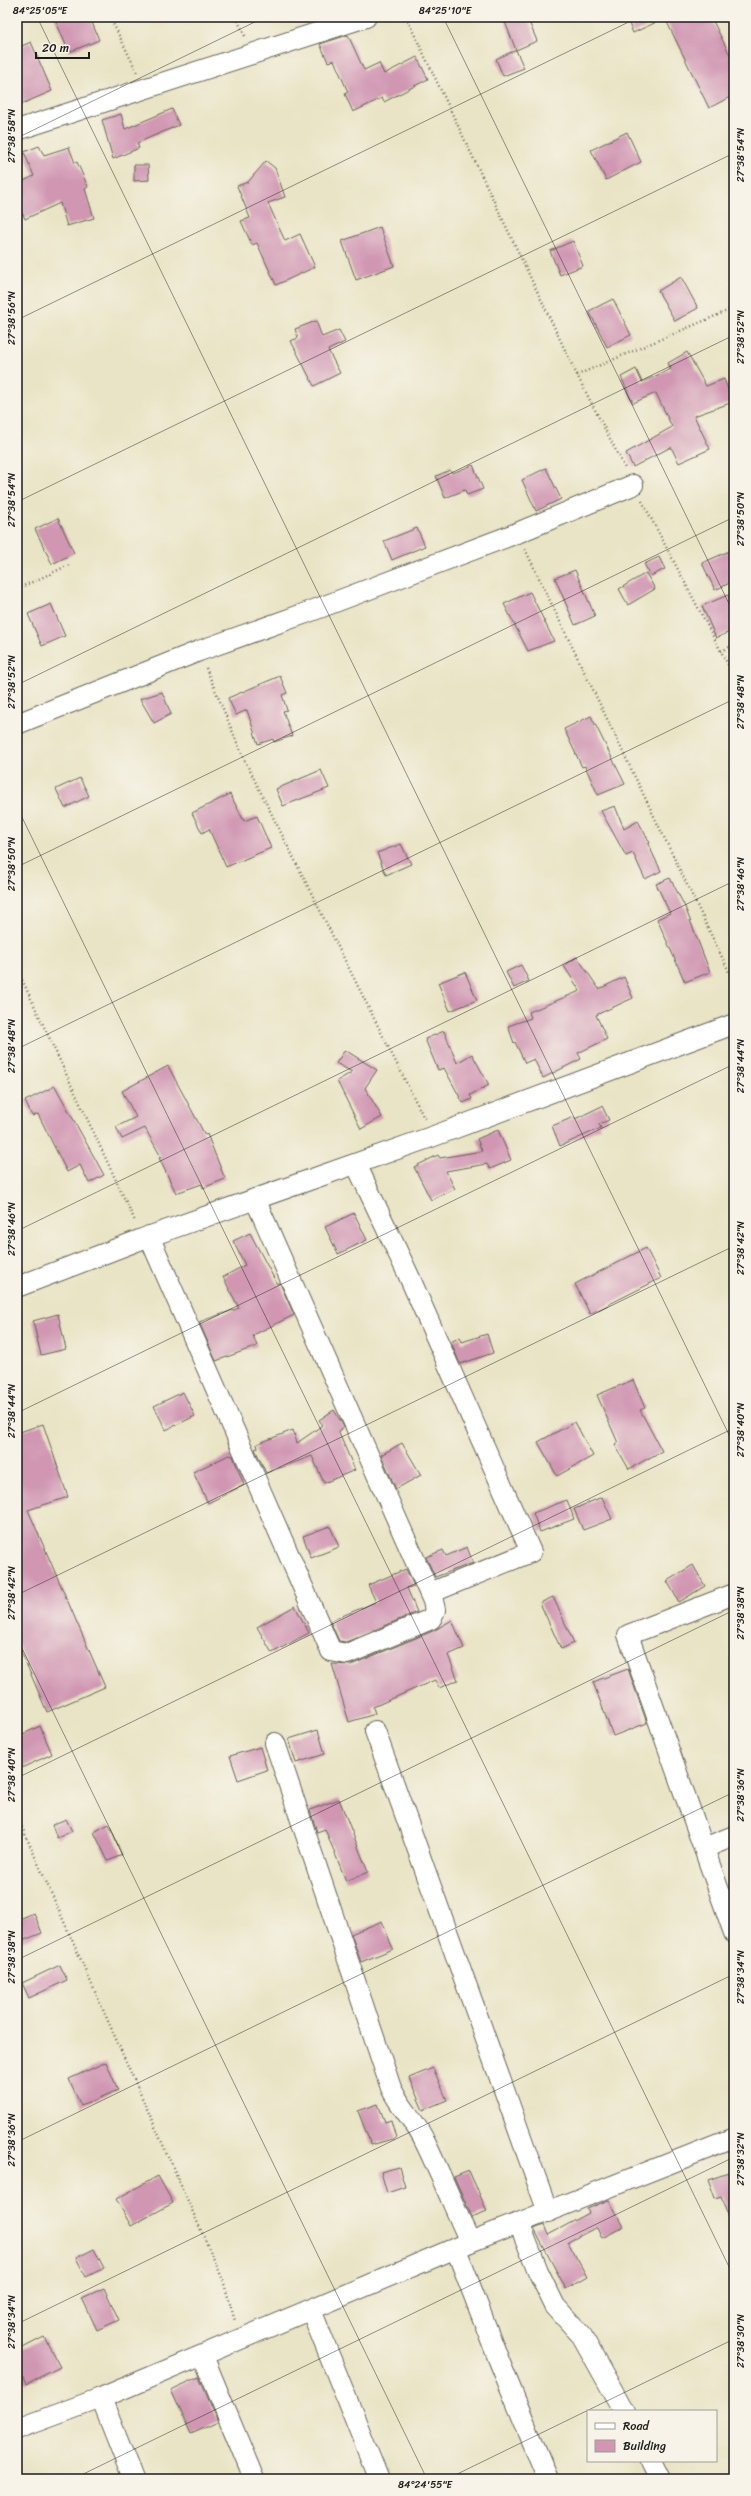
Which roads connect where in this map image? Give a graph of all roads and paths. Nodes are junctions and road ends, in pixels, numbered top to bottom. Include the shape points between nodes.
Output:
1 (110, 17) edge
2 (366, 17) edge
3 (406, 17) edge
4 (145, 89) junction
5 (17, 130) edge
6 (734, 308) edge
7 (577, 375) junction
8 (633, 485) junction
9 (518, 533) junction
10 (69, 565) dead end
11 (17, 589) edge
12 (734, 645) edge
13 (198, 651) junction
14 (721, 651) junction
15 (734, 676) edge
16 (17, 724) edge
17 (17, 969) edge
18 (734, 982) edge
19 (734, 1024) edge
20 (434, 1136) junction
21 (356, 1164) junction
22 (255, 1199) junction
23 (146, 1237) junction
24 (17, 1287) edge
25 (430, 1593) junction
26 (734, 1595) edge
27 (375, 1731) dead end
28 (275, 1742) dead end
29 (17, 1816) edge
30 (734, 1836) edge
31 (704, 1848) junction
32 (734, 1933) edge
33 (734, 2138) edge
34 (548, 2212) junction
35 (518, 2224) junction
36 (463, 2246) junction
37 (311, 2310) junction
38 (240, 2340) junction
39 (203, 2356) junction
40 (101, 2398) junction
41 (623, 2410) edge
42 (17, 2430) edge
43 (652, 2462) edge
44 (133, 2479) edge
45 (254, 2479) edge
46 (379, 2479) edge
47 (548, 2479) edge
48 (660, 2479) edge

1 - 4 path
2 - 4 street
3 - 7 path
4 - 5 street
6 - 7 path
7 - 8 path
8 - 9 street
8 - 14 path
9 - 13 street
9 - 18 path
10 - 11 path
12 - 14 path
13 - 16 street
13 - 20 path via 244,759
14 - 15 path
17 - 23 path
19 - 20 street
20 - 21 street
21 - 22 street
21 - 25 street via 408,1274 531,1552
22 - 23 street
22 - 25 street
23 - 24 street
23 - 25 street via 331,1651 347,1654 431,1619 435,1610
26 - 31 street via 628,1635
27 - 34 street
28 - 36 street via 391,2088 400,2106 414,2122 425,2141
29 - 38 path via 223,2280
30 - 31 street
31 - 32 street
33 - 34 street
34 - 35 street
35 - 36 street
35 - 41 street via 555,2306 582,2336
36 - 37 street
36 - 47 street via 500,2363
37 - 38 street
37 - 46 street
38 - 39 street
39 - 40 street
39 - 45 street
40 - 42 street
40 - 44 street
43 - 48 street

